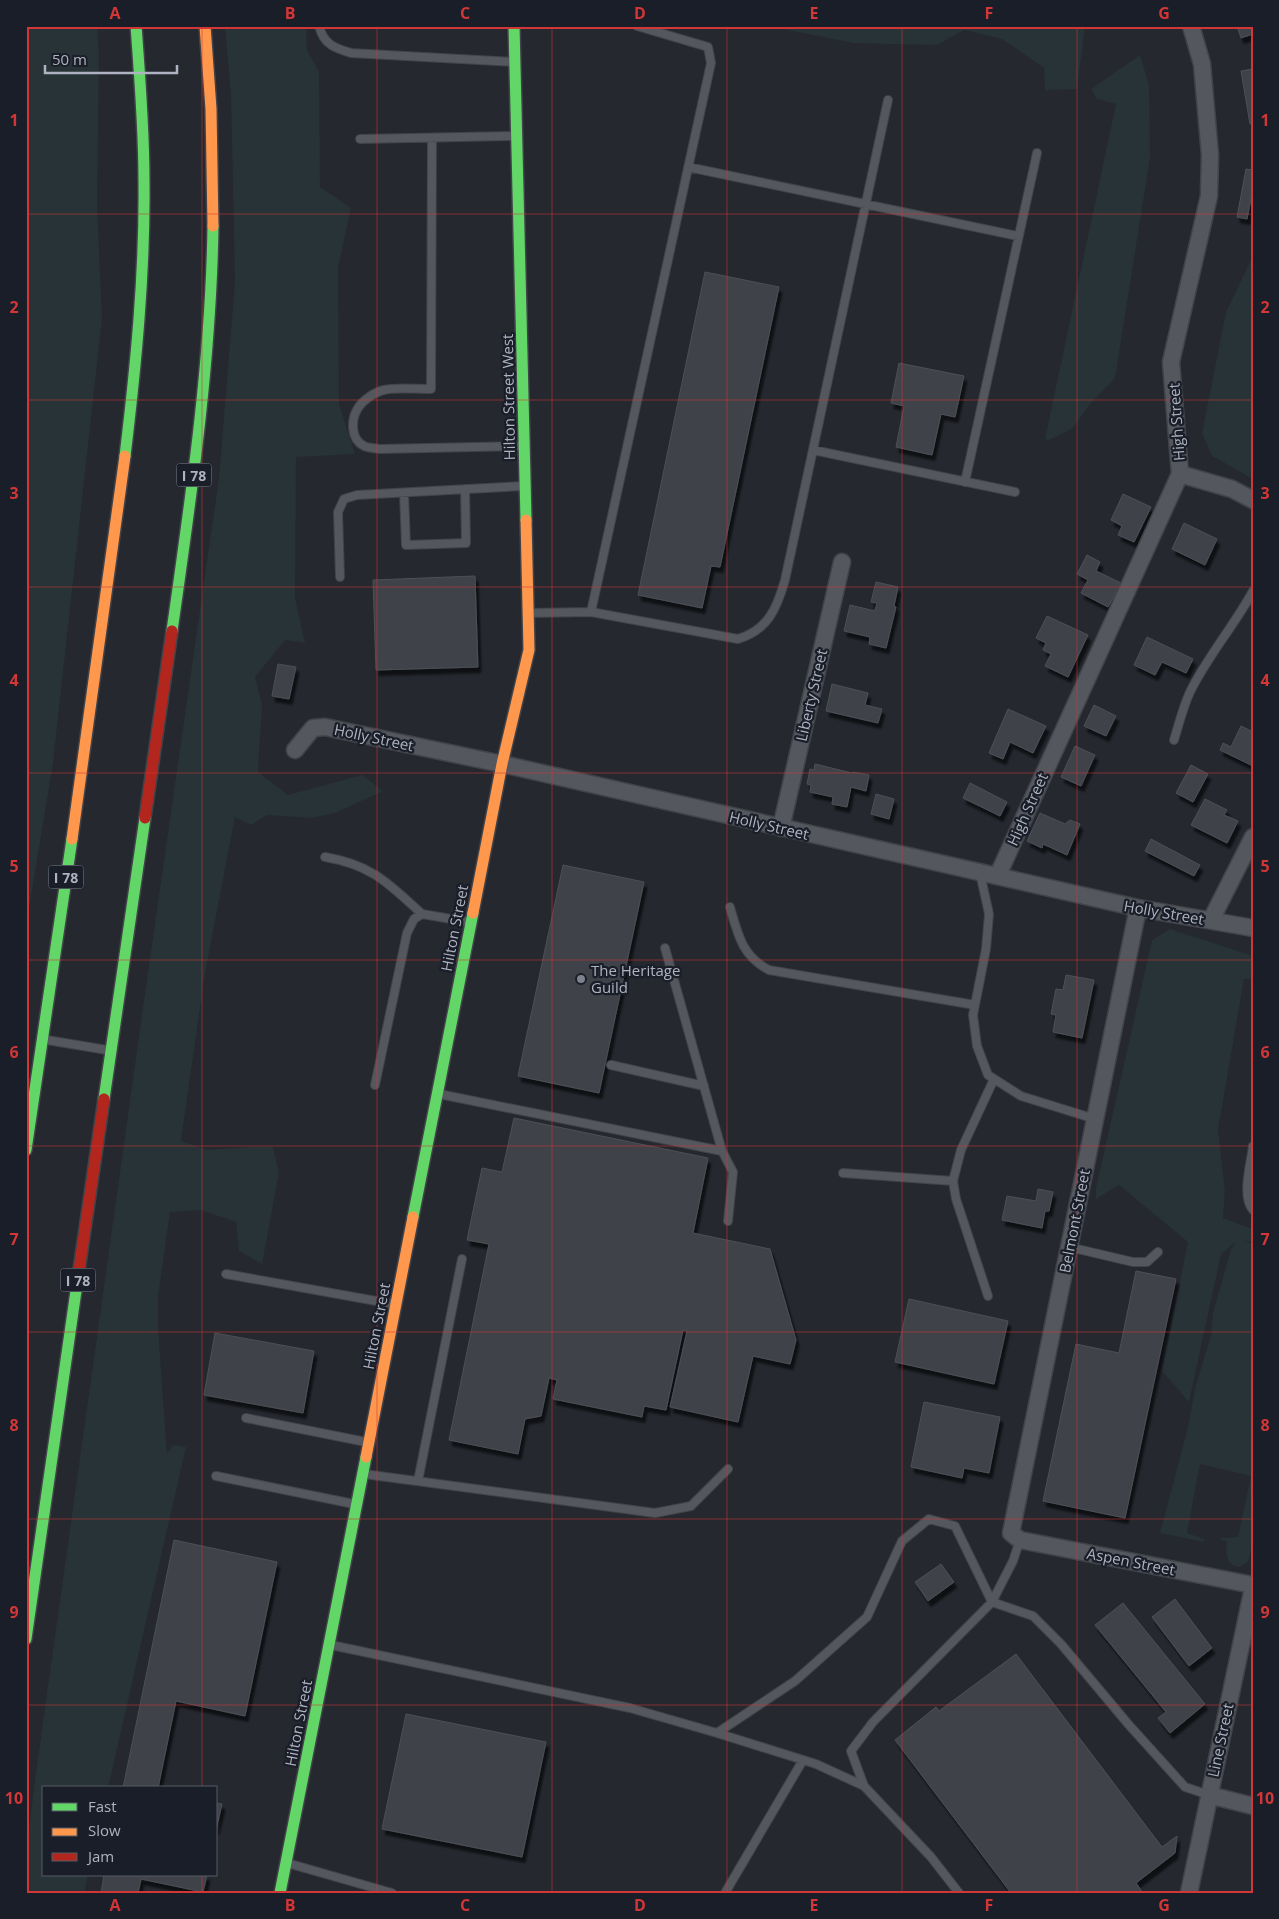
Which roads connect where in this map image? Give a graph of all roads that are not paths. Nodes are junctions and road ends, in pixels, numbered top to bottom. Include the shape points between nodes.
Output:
1 (136, 26) edge
2 (206, 26) edge
3 (319, 26) edge
4 (514, 26) edge
5 (638, 26) edge
6 (1190, 26) edge
7 (515, 62) junction
8 (888, 100) dead end
9 (517, 136) junction
10 (432, 138) junction
11 (360, 139) dead end
12 (1037, 153) dead end
13 (688, 167) junction
14 (866, 204) junction
15 (1018, 236) junction
16 (525, 446) junction
17 (813, 450) junction
18 (1180, 474) junction
19 (965, 482) junction
20 (526, 486) junction
21 (465, 489) junction
22 (404, 492) junction
23 (1016, 492) dead end
24 (1253, 500) edge
25 (842, 562) dead end
26 (340, 577) dead end
27 (1253, 591) edge
28 (591, 612) junction
29 (529, 613) junction
30 (1174, 740) dead end
31 (295, 750) dead end
32 (502, 764) junction
33 (781, 828) junction
34 (1253, 837) edge
35 (325, 857) dead end
36 (980, 871) junction
37 (998, 875) junction
38 (730, 907) dead end
39 (1138, 908) junction
40 (422, 914) junction
41 (1211, 920) junction
42 (471, 922) junction
43 (1253, 928) edge
44 (665, 948) dead end
45 (975, 1005) junction
46 (42, 1039) junction
47 (111, 1051) junction
48 (611, 1065) dead end
49 (994, 1079) junction
50 (375, 1085) dead end
51 (704, 1086) junction
52 (437, 1093) junction
53 (1095, 1119) junction
54 (1253, 1146) edge
55 (26, 1150) edge
56 (722, 1151) junction
57 (843, 1173) dead end
58 (953, 1181) junction
59 (1253, 1210) edge
60 (728, 1221) dead end
61 (1069, 1247) junction
62 (1158, 1252) dead end
63 (462, 1260) dead end
64 (226, 1274) dead end
65 (988, 1296) dead end
66 (396, 1304) junction
67 (246, 1418) dead end
68 (368, 1442) junction
69 (728, 1469) dead end
70 (362, 1474) junction
71 (216, 1476) dead end
72 (418, 1481) junction
73 (356, 1504) junction
74 (1016, 1537) junction
75 (1253, 1587) edge
76 (992, 1602) junction
77 (1249, 1624) edge
78 (26, 1639) edge
79 (328, 1645) junction
80 (717, 1733) junction
81 (803, 1760) junction
82 (864, 1786) junction
83 (1209, 1795) junction
84 (1253, 1806) edge
85 (286, 1863) junction
86 (280, 1893) edge
87 (392, 1893) edge
88 (725, 1893) edge
89 (959, 1893) edge
90 (1189, 1893) edge

1 - 46 main road, I 78 via 145,164 138,348 125,476
2 - 47 main road, I 78 via 212,179 206,361 192,492
3 - 7 lane via 332,47 351,53
4 - 7 main road, Hilton Street West
5 - 13 lane via 708,47 711,63
6 - 18 street, High Street via 1202,64 1210,155 1209,196 1171,362
7 - 9 main road, Hilton Street West
8 - 14 lane
9 - 10 lane
9 - 16 main road, Hilton Street West
10 - 11 lane
10 - 16 lane via 431,389 384,389 366,398 358,407 353,430 356,439 364,446 380,449
12 - 15 lane
13 - 14 lane
13 - 28 lane
14 - 15 lane
14 - 17 lane
15 - 19 lane
16 - 20 main road, Hilton Street West
17 - 19 lane
17 - 28 lane via 777,606 751,635 738,639 722,637
18 - 24 street
18 - 37 street, High Street
19 - 23 lane
20 - 21 lane
20 - 29 main road, Hilton Street West
21 - 22 lane
21 - 22 lane via 466,543 406,545
22 - 26 lane via 344,499 338,512
25 - 33 street, Liberty Street
27 - 30 lane via 1189,694
28 - 29 lane
29 - 32 main road, Hilton Street West via 529,650
31 - 32 street, Holly Street via 313,728 325,727
32 - 33 street, Holly Street
32 - 42 main road, Hilton Street
33 - 36 street, Holly Street
34 - 41 street
35 - 40 lane via 360,866 383,879
36 - 37 street, Holly Street
36 - 45 lane via 989,914
37 - 39 street, Holly Street
38 - 45 lane via 739,940 756,963 769,970
39 - 41 street, Holly Street
39 - 53 street, Belmont Street
40 - 42 lane
40 - 50 lane via 414,919 407,933
41 - 43 street, Holly Street
42 - 52 main road, Hilton Street
44 - 51 lane
45 - 49 lane via 977,1046 988,1075
46 - 47 lane
46 - 55 main road, I 78
47 - 78 main road, I 78
48 - 51 lane
49 - 53 lane via 1021,1096
49 - 58 lane via 961,1150
51 - 56 lane
52 - 56 lane
52 - 66 main road, Hilton Street
53 - 61 street, Belmont Street
54 - 59 lane via 1247,1195
56 - 60 lane via 733,1172
57 - 58 lane
58 - 65 lane
61 - 62 lane via 1133,1262 1147,1262
61 - 74 street, Belmont Street
63 - 72 lane
64 - 66 lane
66 - 68 main road, Hilton Street
67 - 68 lane
68 - 70 main road, Hilton Street
69 - 72 lane via 691,1506 655,1514
70 - 72 lane
70 - 73 main road, Hilton Street
71 - 73 lane
73 - 79 main road, Hilton Street
74 - 75 street, Aspen Street
74 - 76 lane via 1013,1561
75 - 77 street, Line Street
76 - 80 lane via 955,1526 929,1519 902,1541 867,1617 795,1681
76 - 82 lane via 873,1722 851,1751
76 - 83 lane via 1033,1616 1062,1644 1185,1787
77 - 83 street, Line Street
79 - 80 lane via 630,1708
79 - 85 main road, Hilton Street
80 - 81 lane
81 - 82 lane
81 - 88 lane
82 - 89 lane via 931,1857
83 - 84 street
83 - 90 street, Line Street
85 - 86 main road, Hilton Street
85 - 87 lane

